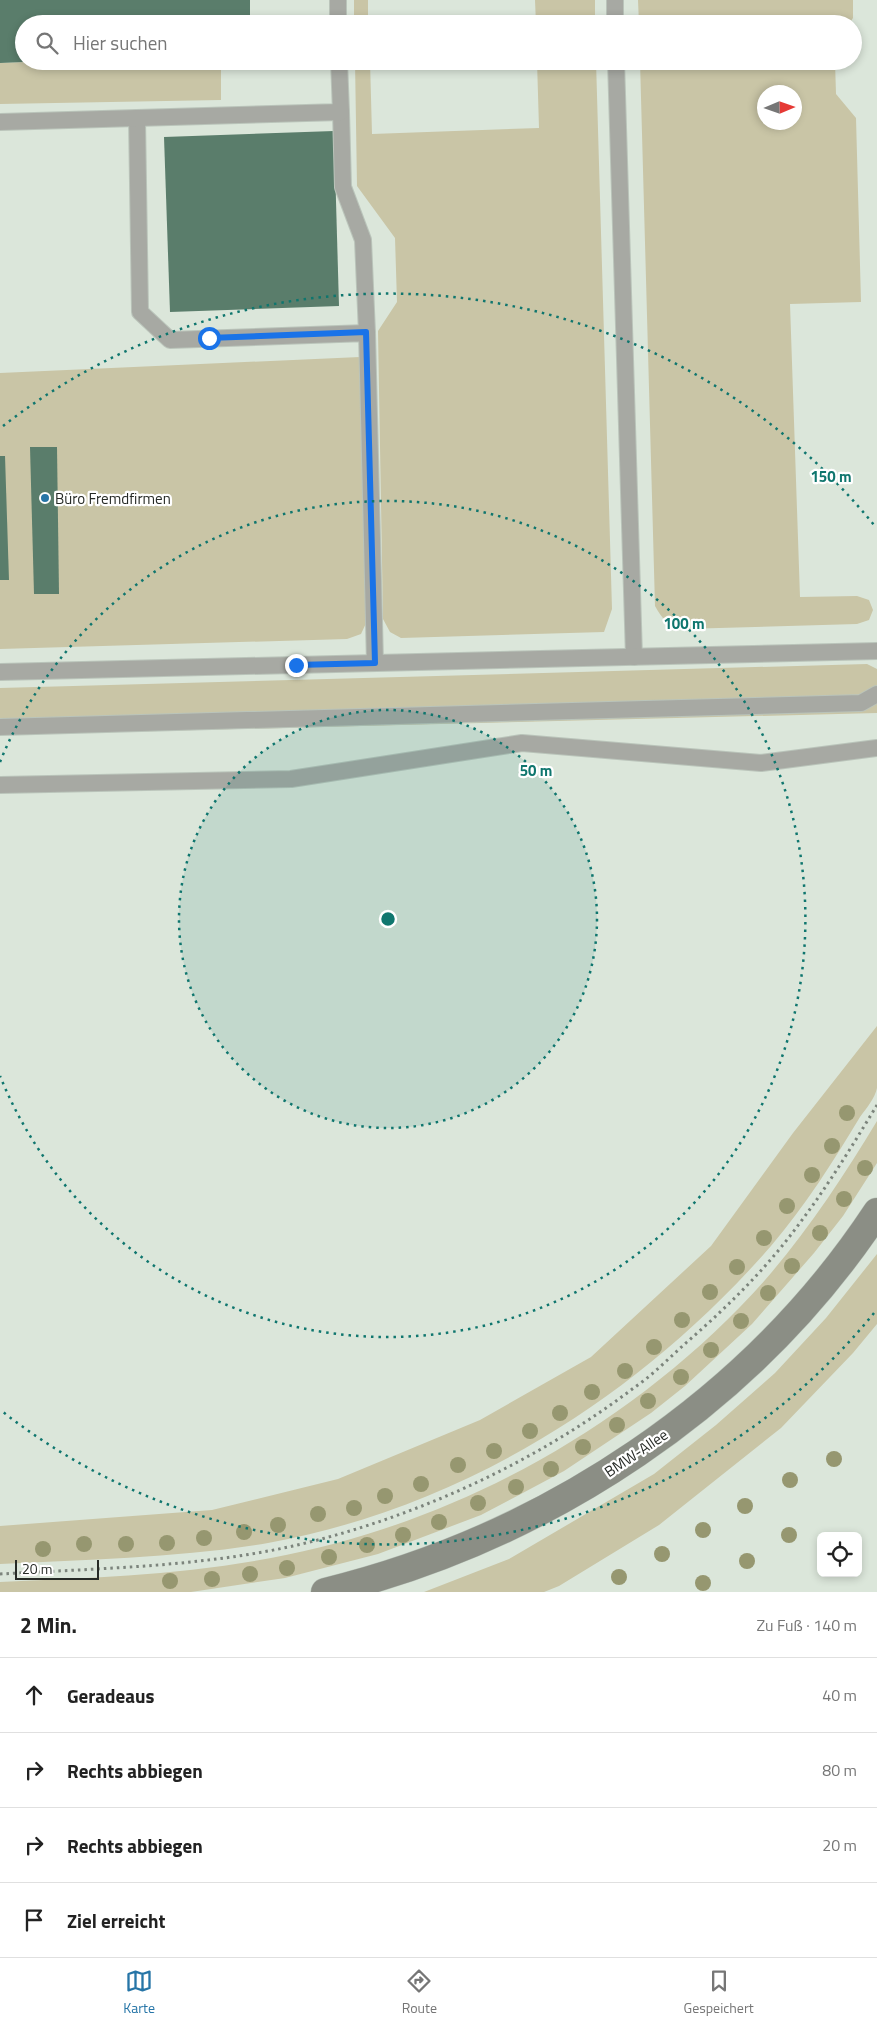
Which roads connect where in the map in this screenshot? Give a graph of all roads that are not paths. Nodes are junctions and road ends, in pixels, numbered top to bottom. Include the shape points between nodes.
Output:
1 (338, 0) edge
2 (615, 0) edge
3 (338, 15) edge
4 (615, 15) edge
5 (339, 70) edge
6 (616, 70) edge
7 (341, 112) junction
8 (137, 118) junction
9 (0, 122) edge
10 (366, 332) junction
11 (877, 651) edge
12 (634, 657) junction
13 (375, 663) junction
14 (0, 672) edge
15 (877, 694) edge
16 (0, 727) edge
17 (877, 748) edge
18 (0, 785) edge
19 (877, 1212) edge
20 (325, 1592) edge

1 - 3 lane
2 - 4 lane
5 - 7 lane
6 - 12 lane
7 - 8 lane
7 - 10 lane via 343,187 363,240
8 - 9 lane
8 - 10 lane via 140,312 170,340
10 - 13 lane
11 - 12 lane
12 - 13 lane
13 - 14 lane
15 - 16 lane via 861,703
17 - 18 lane via 761,763 522,743 290,779
19 - 20 main road, BMW-Allee via 813,1297 762,1350 705,1404 643,1450 573,1494 492,1535 370,1581

